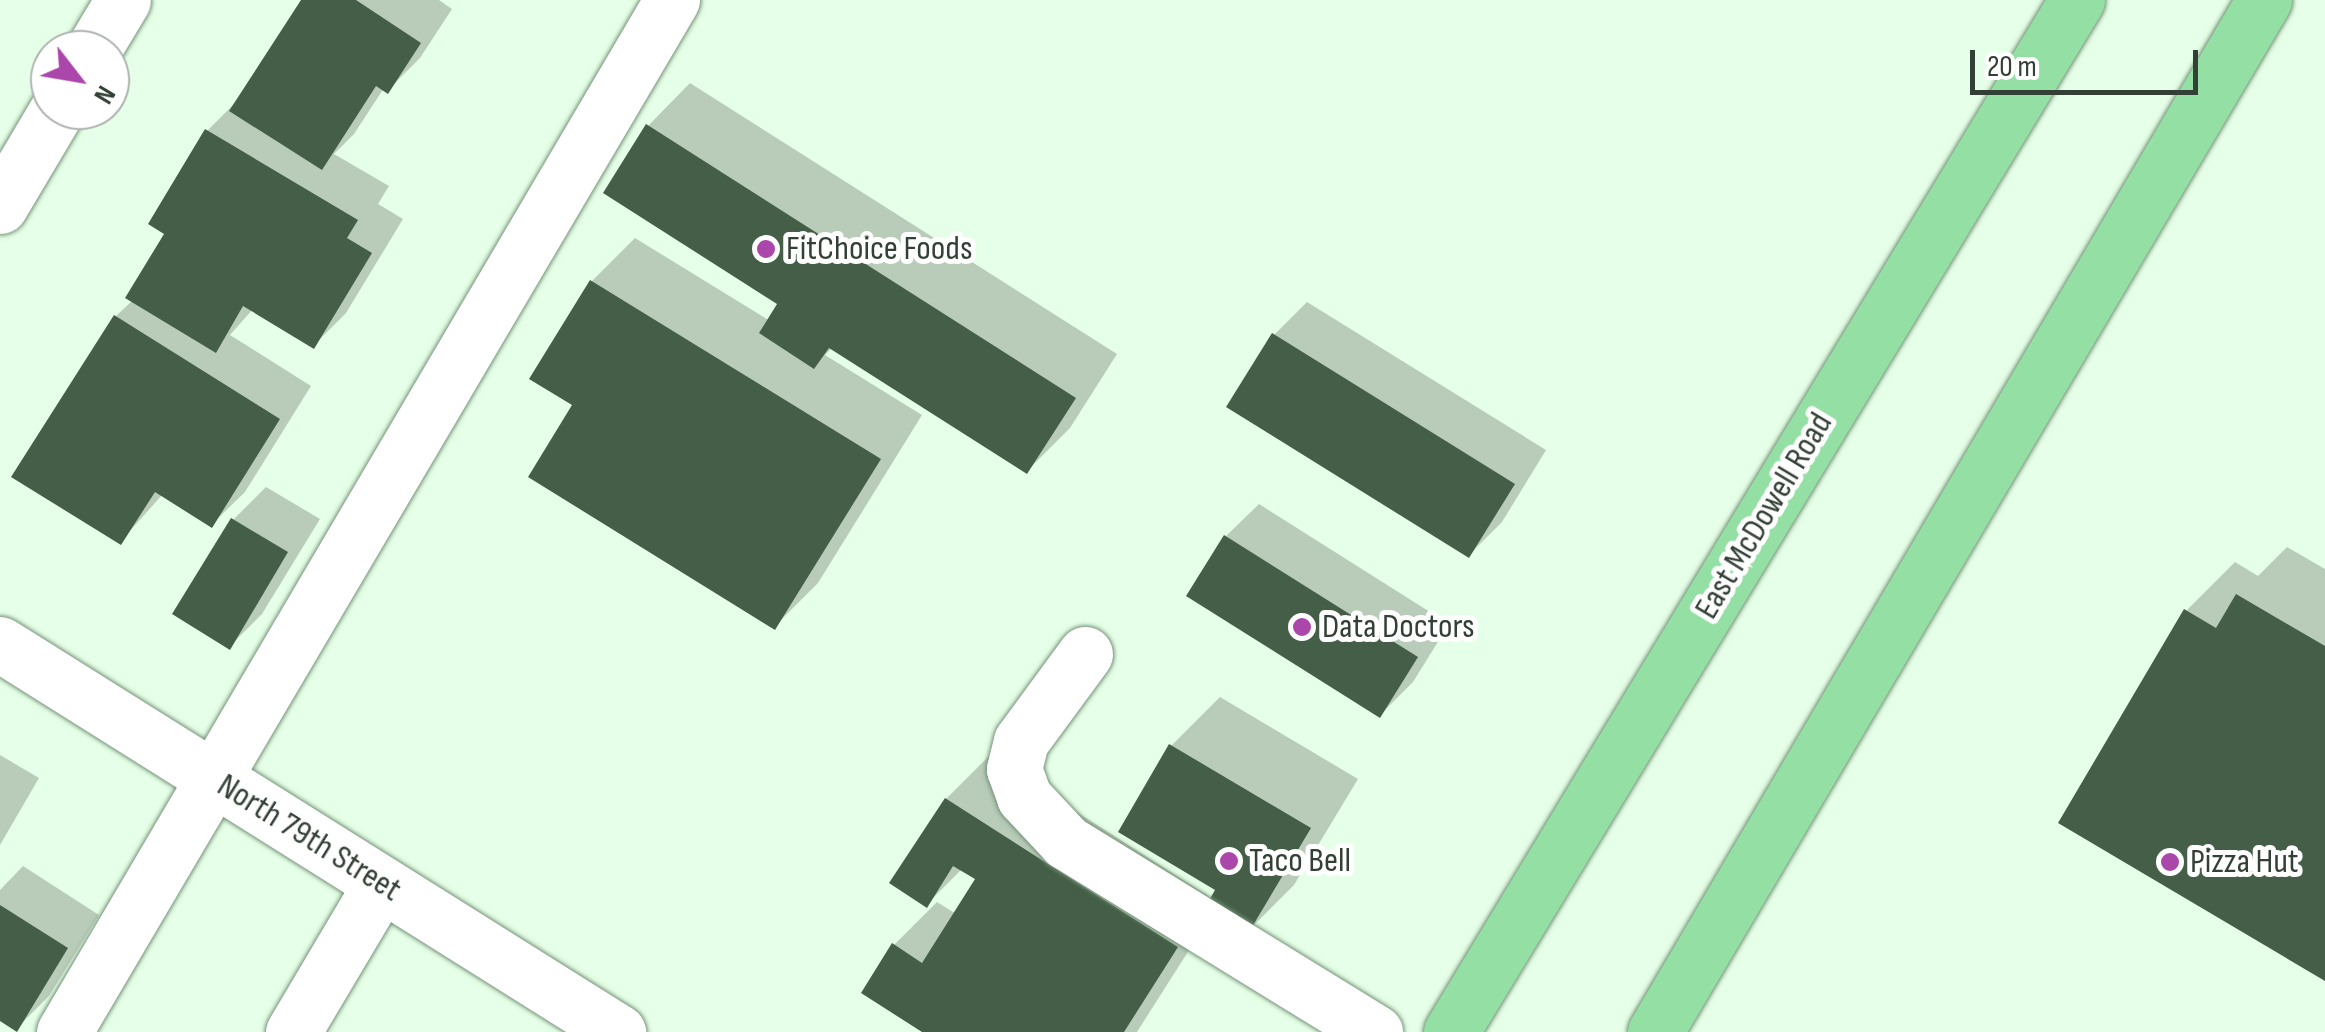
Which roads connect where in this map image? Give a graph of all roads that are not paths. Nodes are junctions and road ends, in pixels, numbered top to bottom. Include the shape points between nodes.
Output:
1 (122, 0) edge
2 (672, 0) edge
3 (2077, 0) edge
4 (2264, 0) edge
5 (105, 30) edge
6 (45, 130) edge
7 (0, 206) edge
8 (0, 644) edge
9 (1085, 654) dead end
10 (215, 779) junction
11 (382, 884) junction
12 (64, 1032) edge
13 (294, 1032) edge
14 (618, 1032) edge
15 (1376, 1032) edge
16 (1452, 1032) edge
17 (1655, 1032) edge

1 - 5 street
2 - 10 street
3 - 16 main road, East McDowell Road
4 - 17 main road
6 - 7 street
8 - 10 street, North 79th Street
9 - 15 street via 1021,742 1014,770 1024,798 1066,842
10 - 11 street, North 79th Street
10 - 12 street
11 - 13 street
11 - 14 street, North 79th Street

